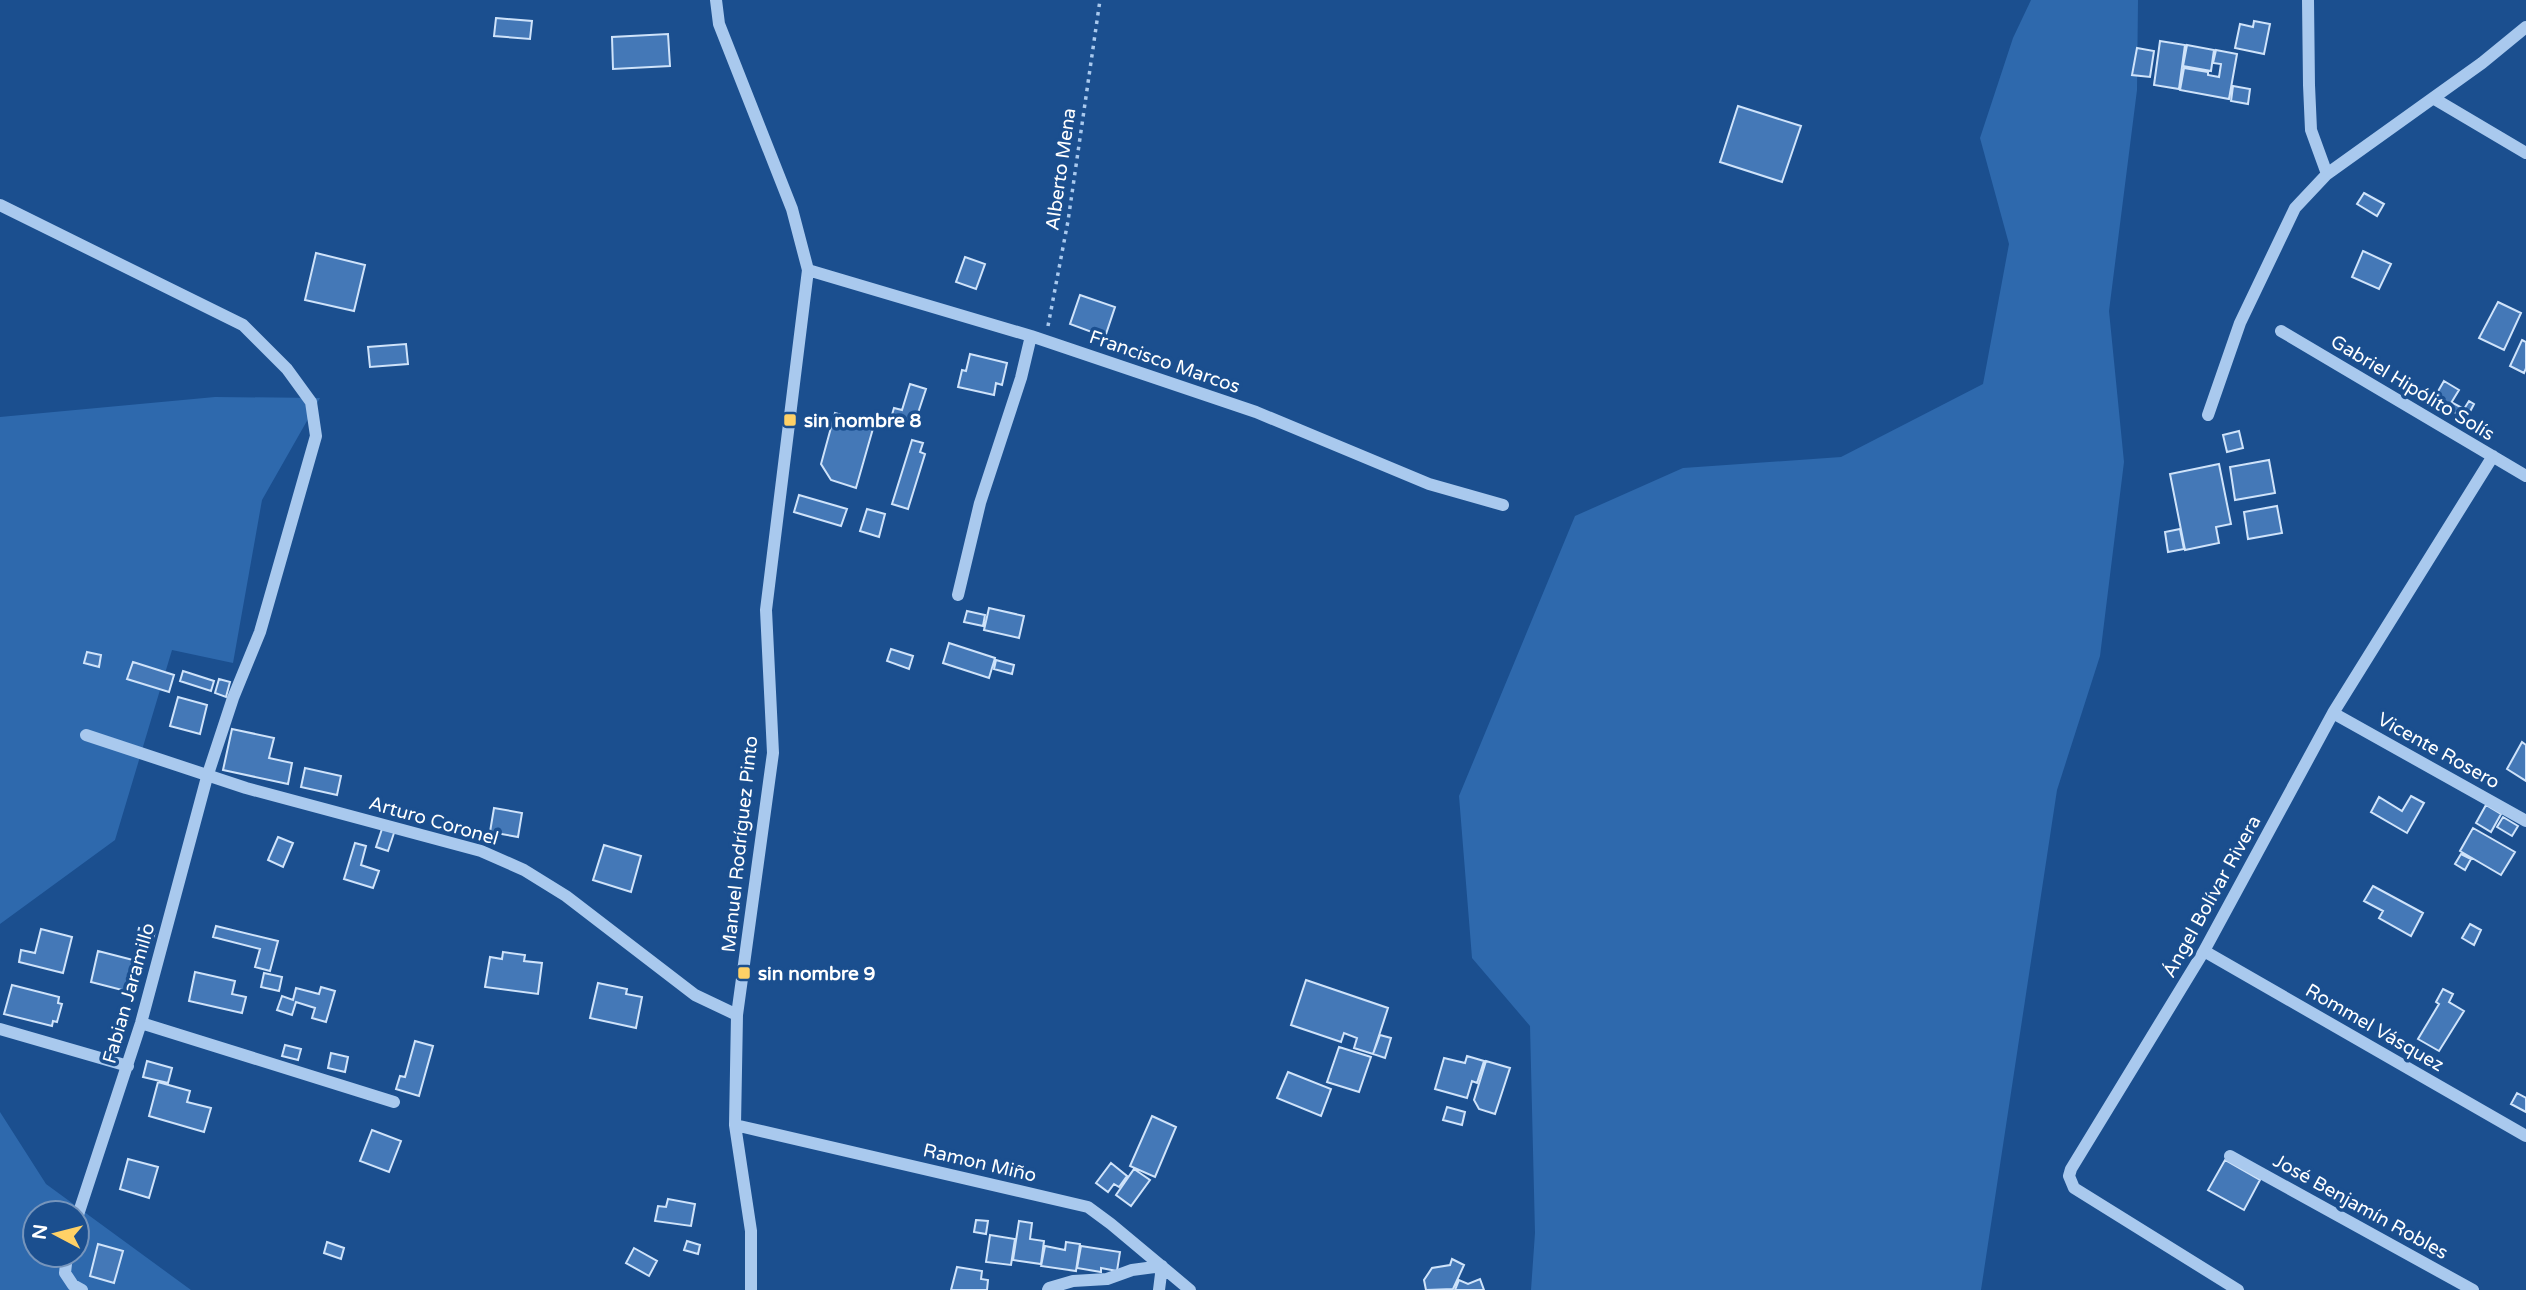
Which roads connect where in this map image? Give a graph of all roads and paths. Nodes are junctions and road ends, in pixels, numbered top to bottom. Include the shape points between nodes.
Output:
1 (716, 0) edge
2 (1100, 0) edge
3 (2308, 0) edge
4 (2526, 27) edge
5 (2433, 98) junction
6 (2526, 153) edge
7 (2327, 174) junction
8 (0, 205) edge
9 (808, 270) junction
10 (2281, 331) dead end
11 (1031, 336) junction
12 (1045, 341) junction
13 (2208, 415) dead end
14 (2493, 456) junction
15 (2526, 476) edge
16 (1503, 505) dead end
17 (958, 595) dead end
18 (2333, 713) junction
19 (86, 734) dead end
20 (207, 777) junction
21 (2526, 821) edge
22 (2204, 951) junction
23 (737, 1015) junction
24 (141, 1023) junction
25 (0, 1029) edge
26 (128, 1066) junction
27 (394, 1102) dead end
28 (735, 1125) junction
29 (2526, 1136) edge
30 (2230, 1156) dead end
31 (83, 1199) edge
32 (1162, 1266) junction
33 (65, 1269) edge
34 (82, 1290) edge
35 (751, 1290) edge
36 (1048, 1290) edge
37 (1159, 1290) edge
38 (1190, 1290) edge
39 (2238, 1290) edge
40 (2473, 1290) edge

1 - 9 street, Manuel Rodríguez Pinto via 719,24 792,209
2 - 12 path, Alberto Mena via 1068,221
3 - 7 street via 2311,130
4 - 5 street
5 - 6 street
5 - 7 street
7 - 13 street via 2295,208 2240,323
8 - 20 street, Fabian Jaramillo via 243,325 287,369 311,402 316,436 260,632
9 - 11 street, Francisco Marcos
9 - 23 street, Manuel Rodríguez Pinto via 766,610 772,753
10 - 14 street, Gabriel Hipólito Solís
11 - 12 street, Francisco Marcos
11 - 17 street via 980,503
12 - 16 street, Francisco Marcos via 1256,412 1429,484
14 - 15 street, Gabriel Hipólito Solís
14 - 18 street, Ángel Bolívar Rivera
18 - 21 street, Vicente Rosero
18 - 22 street, Ángel Bolívar Rivera
19 - 20 street, Arturo Coronel
20 - 23 street, Arturo Coronel via 492,855 566,896 695,995
20 - 24 street, Fabian Jaramillo
22 - 29 street, Rommel Vásquez
22 - 39 street, Ángel Bolívar Rivera via 2069,1176 2074,1188
23 - 28 street, Manuel Rodríguez Pinto
24 - 26 street, Fabian Jaramillo
24 - 27 street
25 - 26 street
26 - 31 street, Fabian Jaramillo
28 - 32 street, Ramon Miño via 1088,1207
28 - 35 street, Manuel Rodríguez Pinto via 751,1231
30 - 40 street, José Benjamín Robles
32 - 36 street via 1107,1279 1073,1281
32 - 37 street
32 - 38 street, Ramon Miño
33 - 34 street

